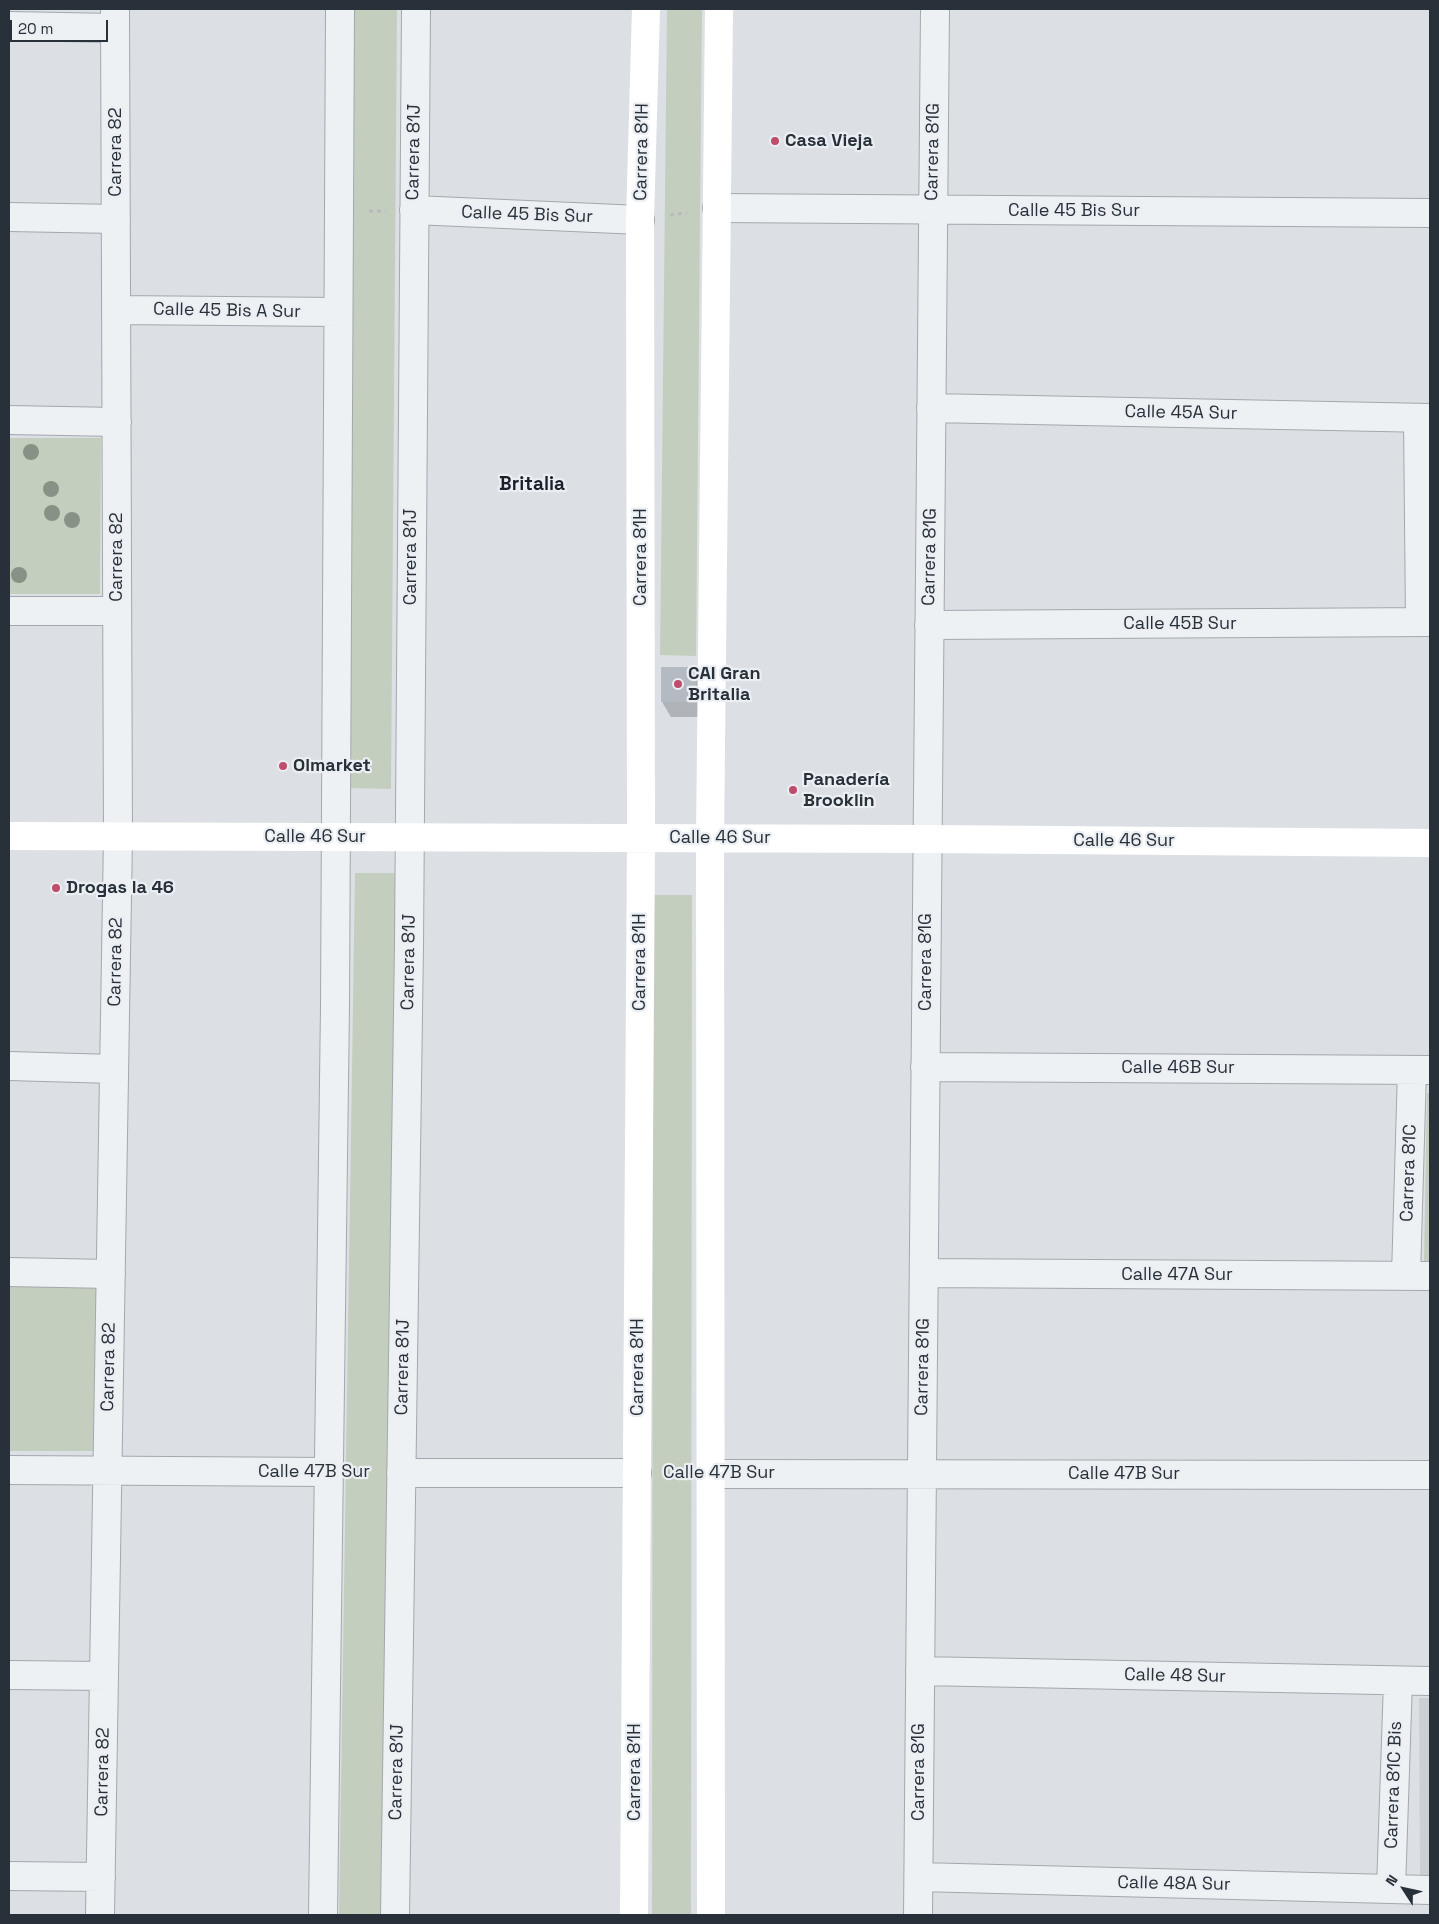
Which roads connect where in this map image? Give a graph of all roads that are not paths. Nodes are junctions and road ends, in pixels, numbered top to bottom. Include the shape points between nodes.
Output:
1 (340, 9) edge
2 (416, 9) edge
3 (646, 9) edge
4 (719, 9) edge
5 (935, 9) edge
6 (115, 18) edge
7 (9, 26) edge
8 (717, 208) junction
9 (414, 210) junction
10 (933, 210) junction
11 (1430, 213) edge
12 (9, 217) edge
13 (116, 219) junction
14 (640, 220) junction
15 (116, 310) junction
16 (338, 312) junction
17 (932, 408) junction
18 (1424, 418) edge
19 (9, 420) edge
20 (117, 422) junction
21 (117, 611) junction
22 (9, 612) edge
23 (1425, 622) edge
24 (929, 625) junction
25 (9, 836) edge
26 (118, 836) junction
27 (336, 837) junction
28 (410, 837) junction
29 (641, 838) junction
30 (710, 838) junction
31 (927, 839) junction
32 (1430, 843) edge
33 (9, 1066) edge
34 (925, 1067) junction
35 (114, 1069) junction
36 (1421, 1070) edge
37 (9, 1272) edge
38 (924, 1273) junction
39 (111, 1274) junction
40 (1418, 1276) edge
41 (9, 1470) edge
42 (107, 1471) junction
43 (329, 1472) junction
44 (401, 1473) junction
45 (637, 1473) junction
46 (711, 1474) junction
47 (922, 1474) junction
48 (1430, 1475) edge
49 (920, 1671) junction
50 (9, 1675) edge
51 (104, 1676) junction
52 (1398, 1680) junction
53 (1430, 1681) edge
54 (9, 1876) edge
55 (101, 1877) junction
56 (919, 1877) junction
57 (1390, 1889) junction
58 (1430, 1890) edge
59 (100, 1915) edge
60 (323, 1915) edge
61 (395, 1915) edge
62 (634, 1915) edge
63 (711, 1915) edge
64 (918, 1915) edge

1 - 16 street
2 - 9 street, Carrera 81J
3 - 14 street, Carrera 81H
4 - 8 street
5 - 10 street, Carrera 81G
6 - 7 street
6 - 13 street, Carrera 82
8 - 10 street, Calle 45 Bis Sur
8 - 30 street
9 - 14 street, Calle 45 Bis Sur
9 - 28 street, Carrera 81J
10 - 11 street, Calle 45 Bis Sur
10 - 17 street, Carrera 81G
12 - 13 street
13 - 15 street, Carrera 82
14 - 29 street, Carrera 81H
15 - 16 street, Calle 45 Bis A Sur
15 - 20 street, Carrera 82
16 - 27 street
17 - 18 street, Calle 45A Sur
17 - 24 street, Carrera 81G
18 - 23 street
19 - 20 street
20 - 21 street, Carrera 82
21 - 22 street
21 - 26 street, Carrera 82
23 - 24 street, Calle 45B Sur
24 - 31 street, Carrera 81G
25 - 26 street, Calle 46 Sur
26 - 27 street, Calle 46 Sur
26 - 35 street, Carrera 82
27 - 28 street, Calle 46 Sur
27 - 43 street
28 - 29 street, Calle 46 Sur
28 - 44 street, Carrera 81J
29 - 30 street, Calle 46 Sur
29 - 45 street, Carrera 81H
30 - 31 street, Calle 46 Sur
30 - 46 street
31 - 32 street, Calle 46 Sur
31 - 34 street, Carrera 81G
33 - 35 street
34 - 36 street, Calle 46B Sur
34 - 38 street, Carrera 81G
35 - 39 street, Carrera 82
36 - 40 street, Carrera 81C
37 - 39 street
38 - 40 street, Calle 47A Sur
38 - 47 street, Carrera 81G
39 - 42 street, Carrera 82
41 - 42 street, Calle 47B Sur
42 - 43 street, Calle 47B Sur
42 - 51 street, Carrera 82
43 - 60 street
44 - 45 street, Calle 47B Sur
44 - 61 street, Carrera 81J
45 - 62 street, Carrera 81H
46 - 47 street, Calle 47B Sur
46 - 63 street
47 - 48 street, Calle 47B Sur
47 - 49 street, Carrera 81G
49 - 52 street, Calle 48 Sur
49 - 56 street, Carrera 81G
50 - 51 street
51 - 55 street, Carrera 82
52 - 53 street, Calle 48 Sur
52 - 57 street, Carrera 81C Bis
54 - 55 street
55 - 59 street, Carrera 82
56 - 57 street, Calle 48A Sur
56 - 64 street, Carrera 81G
57 - 58 street, Calle 48A Sur

